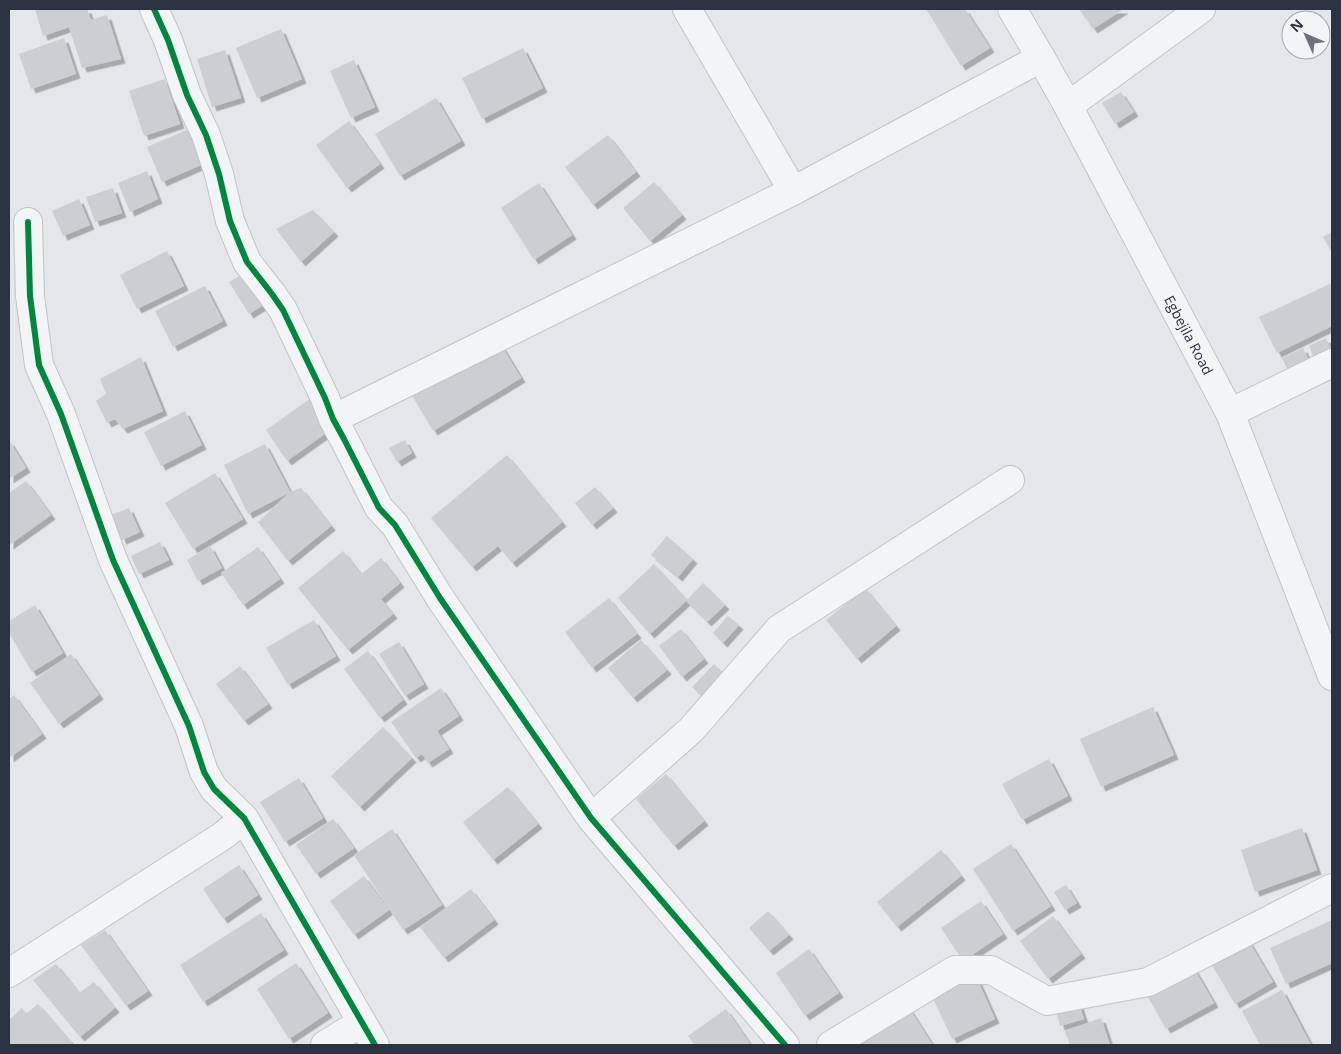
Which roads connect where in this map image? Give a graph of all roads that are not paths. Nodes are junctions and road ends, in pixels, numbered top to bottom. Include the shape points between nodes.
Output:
1 (154, 9) edge
2 (687, 9) edge
3 (1012, 9) edge
4 (1201, 9) edge
5 (1041, 58) junction
6 (1068, 106) junction
7 (793, 191) junction
8 (28, 222) dead end
9 (1332, 363) edge
10 (1230, 413) junction
11 (333, 419) junction
12 (1010, 480) dead end
13 (1332, 676) edge
14 (244, 818) junction
15 (591, 818) junction
16 (1332, 888) edge
17 (12, 964) edge
18 (362, 1022) junction
19 (325, 1045) edge
20 (375, 1045) edge
21 (785, 1045) edge
22 (831, 1045) edge

1 - 11 street via 206,135 230,221 247,262 283,310
2 - 7 street
3 - 5 street, Egbejila Road
4 - 6 street
5 - 6 street, Egbejila Road
5 - 7 street
6 - 10 street, Egbejila Road
7 - 11 street
8 - 14 street via 30,296 40,365 113,560 189,726 204,772 214,789
9 - 10 street
10 - 13 street, Egbejila Road
11 - 15 street via 379,508 395,525 440,598
12 - 15 street via 779,629 691,730
14 - 17 street via 224,835
14 - 18 street
15 - 21 street
16 - 22 street via 1148,982 1047,1001 991,970 955,970
18 - 19 street
18 - 20 street

